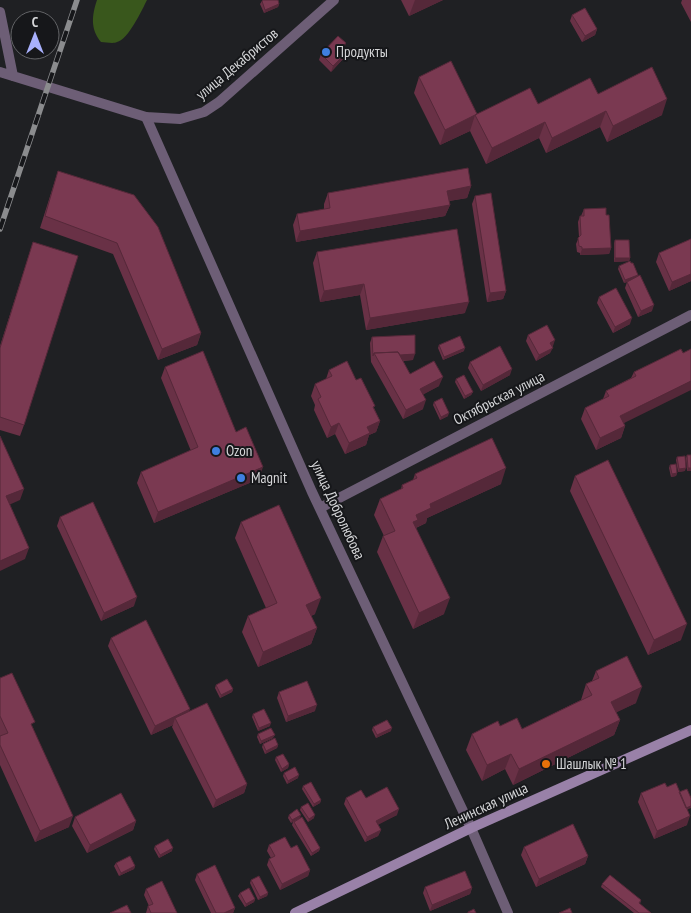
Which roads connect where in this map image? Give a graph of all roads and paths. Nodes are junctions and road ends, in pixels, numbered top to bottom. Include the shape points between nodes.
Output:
1 (334, 0) edge
2 (0, 12) edge
3 (0, 72) edge
4 (13, 76) junction
5 (146, 117) junction
6 (691, 315) edge
7 (320, 508) junction
8 (691, 730) edge
9 (471, 828) junction
10 (295, 913) edge
11 (508, 913) edge

1 - 5 street, улица Декабристов via 204,112 180,119
2 - 4 street
3 - 4 street, улица Декабристов
4 - 5 street, улица Декабристов
5 - 7 street, улица Добролюбова
6 - 7 street, Октябрьская улица
7 - 9 street, улица Добролюбова
8 - 9 main road, Ленинская улица
9 - 10 main road, Ленинская улица
9 - 11 street, улица Добролюбова

